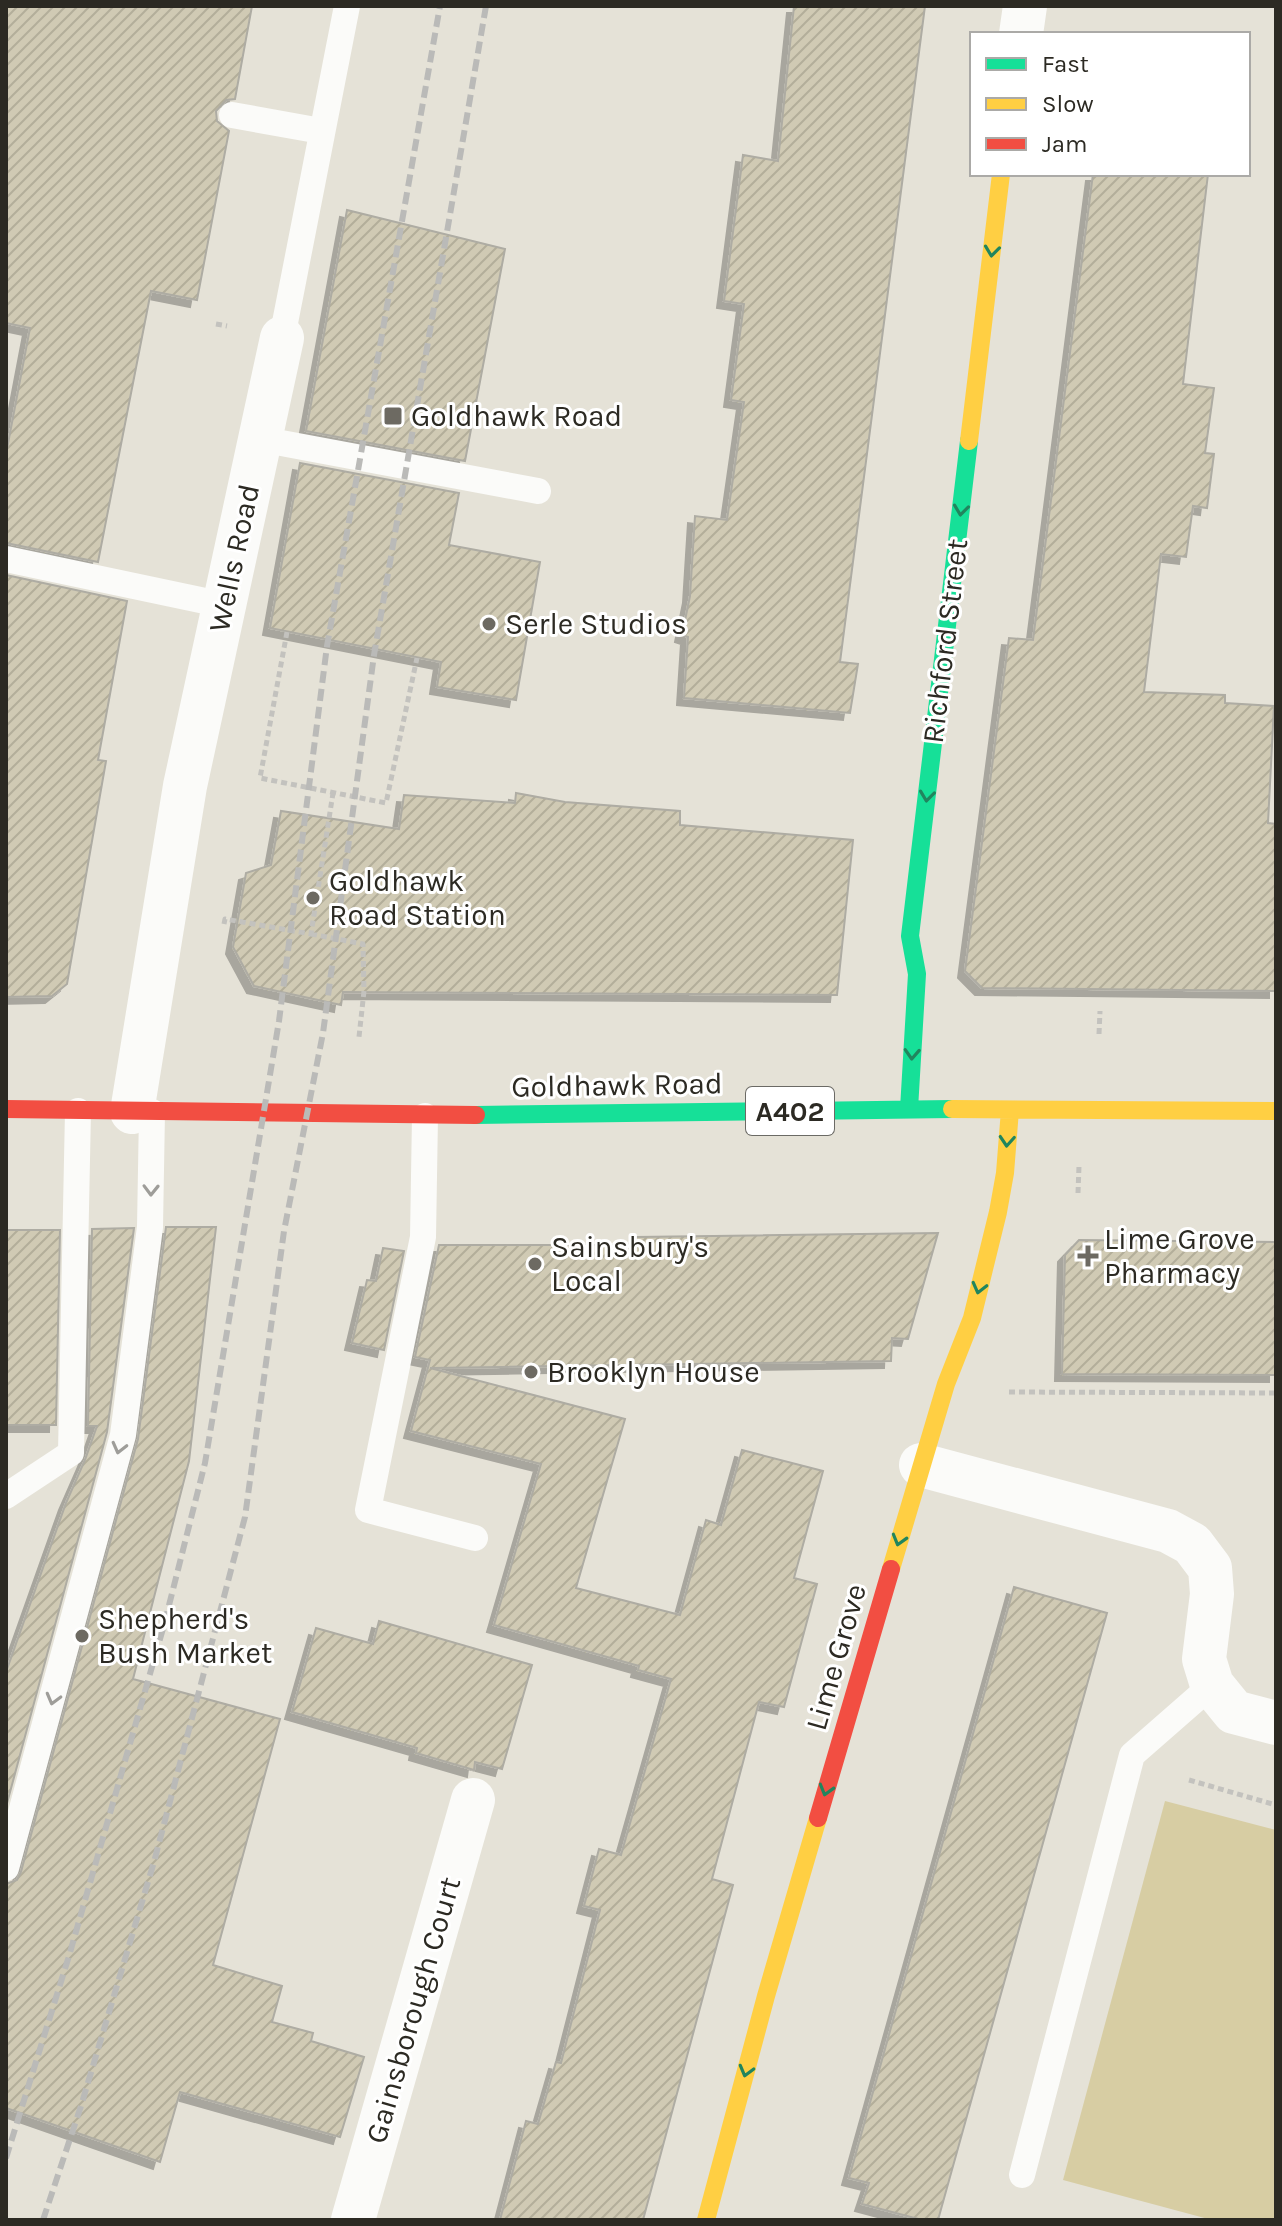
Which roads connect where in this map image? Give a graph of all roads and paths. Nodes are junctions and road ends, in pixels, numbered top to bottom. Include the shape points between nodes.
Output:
1 (347, 6) edge
2 (1025, 6) edge
3 (1021, 32) edge
4 (232, 115) dead end
5 (321, 131) junction
6 (1001, 176) edge
7 (282, 338) joint
8 (260, 439) junction
9 (538, 491) dead end
10 (6, 559) edge
11 (224, 605) junction
12 (287, 632) dead end
13 (417, 658) dead end
14 (333, 793) junction
15 (311, 934) junction
16 (222, 935) dead end
17 (1100, 1011) dead end
18 (1099, 1034) dead end
19 (359, 1037) dead end
20 (6, 1109) edge
21 (909, 1109) junction
22 (1010, 1110) junction
23 (78, 1111) junction
24 (1276, 1111) edge
25 (142, 1112) junction
26 (425, 1116) junction
27 (1079, 1165) dead end
28 (1078, 1193) dead end
29 (1009, 1392) dead end
30 (1276, 1393) edge
31 (921, 1465) junction
32 (6, 1496) edge
33 (475, 1538) dead end
34 (1212, 1685) junction
35 (1276, 1723) edge
36 (1189, 1780) dead end
37 (473, 1800) dead end
38 (1276, 1805) edge
39 (6, 1868) edge
40 (1022, 2175) dead end
41 (353, 2220) edge
42 (706, 2220) edge

1 - 5 lane, Wells Road
2 - 3 street
4 - 5 lane
5 - 7 lane, Wells Road
6 -> 21 street, Richford Street via 910,936 917,974
7 - 8 street, Wells Road
8 - 9 lane
8 - 11 street, Wells Road
10 - 11 lane
11 - 25 street, Wells Road via 185,786
12 - 14 path via 260,778
13 - 14 path via 386,803
14 - 15 path
15 - 16 path via 225,919
15 - 19 path via 363,944
17 - 18 path
20 - 23 street, Goldhawk Road / A402
21 - 22 street, Goldhawk Road / A402
21 - 26 street, Goldhawk Road / A402
22 - 24 street, Goldhawk Road / A402
22 -> 31 street, Lime Grove via 998,1212 972,1318
23 - 25 street, Goldhawk Road / A402
23 - 32 lane via 71,1453
25 - 26 street, Goldhawk Road / A402
25 -> 39 lane via 150,1227 123,1435
26 - 33 lane via 423,1237 368,1510
27 - 28 path
29 - 30 path
31 - 34 street via 1168,1531 1192,1544 1210,1568 1204,1659
31 -> 42 street, Lime Grove
34 - 35 street via 1234,1712
34 - 40 lane via 1132,1755
36 - 38 path
37 - 41 street, Gainsborough Court

